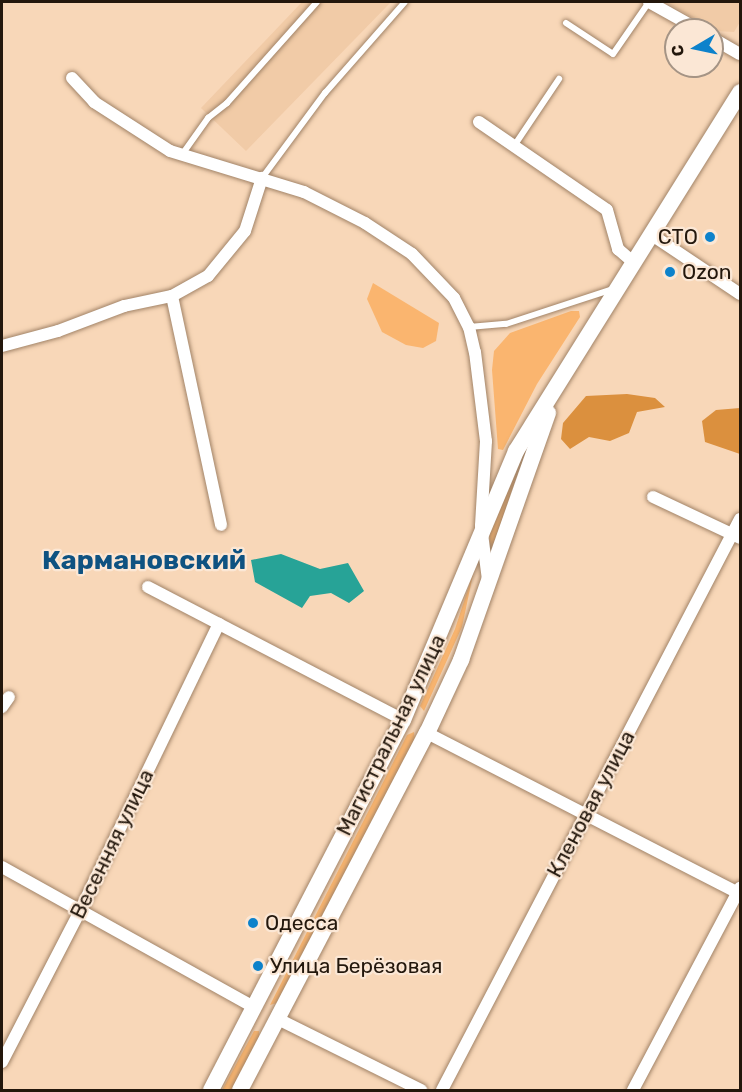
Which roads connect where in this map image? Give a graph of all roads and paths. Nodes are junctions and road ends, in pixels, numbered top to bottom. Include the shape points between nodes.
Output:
1 (317, 2) edge
2 (405, 2) edge
3 (653, 2) edge
4 (679, 18) edge
5 (566, 23) dead end
6 (724, 45) edge
7 (741, 54) edge
8 (72, 78) dead end
9 (560, 79) dead end
10 (741, 92) edge
11 (479, 122) dead end
12 (514, 146) junction
13 (181, 156) junction
14 (262, 178) junction
15 (652, 235) junction
16 (634, 263) junction
17 (619, 286) junction
18 (741, 294) edge
19 (172, 296) junction
20 (469, 327) junction
21 (3, 345) edge
22 (563, 376) junction
23 (653, 497) dead end
24 (741, 519) edge
25 (221, 525) dead end
26 (481, 526) junction
27 (737, 536) edge
28 (489, 584) junction
29 (148, 587) dead end
30 (219, 624) junction
31 (403, 720) junction
32 (427, 733) junction
33 (584, 815) junction
34 (2, 867) edge
35 (740, 892) edge
36 (80, 911) junction
37 (254, 1008) junction
38 (278, 1019) junction
39 (2, 1062) edge
40 (211, 1090) edge
41 (240, 1090) edge
42 (421, 1090) edge
43 (442, 1090) edge
44 (633, 1090) edge

1 - 13 lane via 227,103 208,118
2 - 14 lane via 325,93
3 - 4 street
3 - 5 lane via 613,54
6 - 7 street
8 - 13 street via 94,102
9 - 12 lane
10 - 15 main road, Магистральная улица
11 - 12 street
12 - 16 street via 607,210 618,249
13 - 14 street
14 - 19 street via 245,231 208,276
14 - 20 street via 304,192 365,222 412,254 454,298
15 - 16 main road, Магистральная улица
15 - 18 street
16 - 17 main road, Магистральная улица
17 - 20 lane via 506,324
17 - 22 main road, Магистральная улица
19 - 21 street via 124,306 58,332
19 - 25 street
20 - 26 street via 486,441
22 - 26 main road, Магистральная улица via 516,451
22 - 28 main road, Магистральная улица
23 - 27 street
24 - 27 street, Кленовая улица
26 - 28 street
26 - 31 main road, Магистральная улица via 437,644
27 - 33 street, Кленовая улица
28 - 32 main road, Магистральная улица via 461,660
29 - 30 street
30 - 31 street
30 - 36 street, Весенняя улица
31 - 32 main road
31 - 37 main road, Магистральная улица
32 - 33 street
32 - 38 main road, Магистральная улица
33 - 35 street
33 - 43 street, Кленовая улица
34 - 36 street
35 - 44 street
36 - 37 street
36 - 39 street, Весенняя улица
37 - 38 main road
37 - 40 main road, Магистральная улица
38 - 41 main road, Магистральная улица
38 - 42 street

